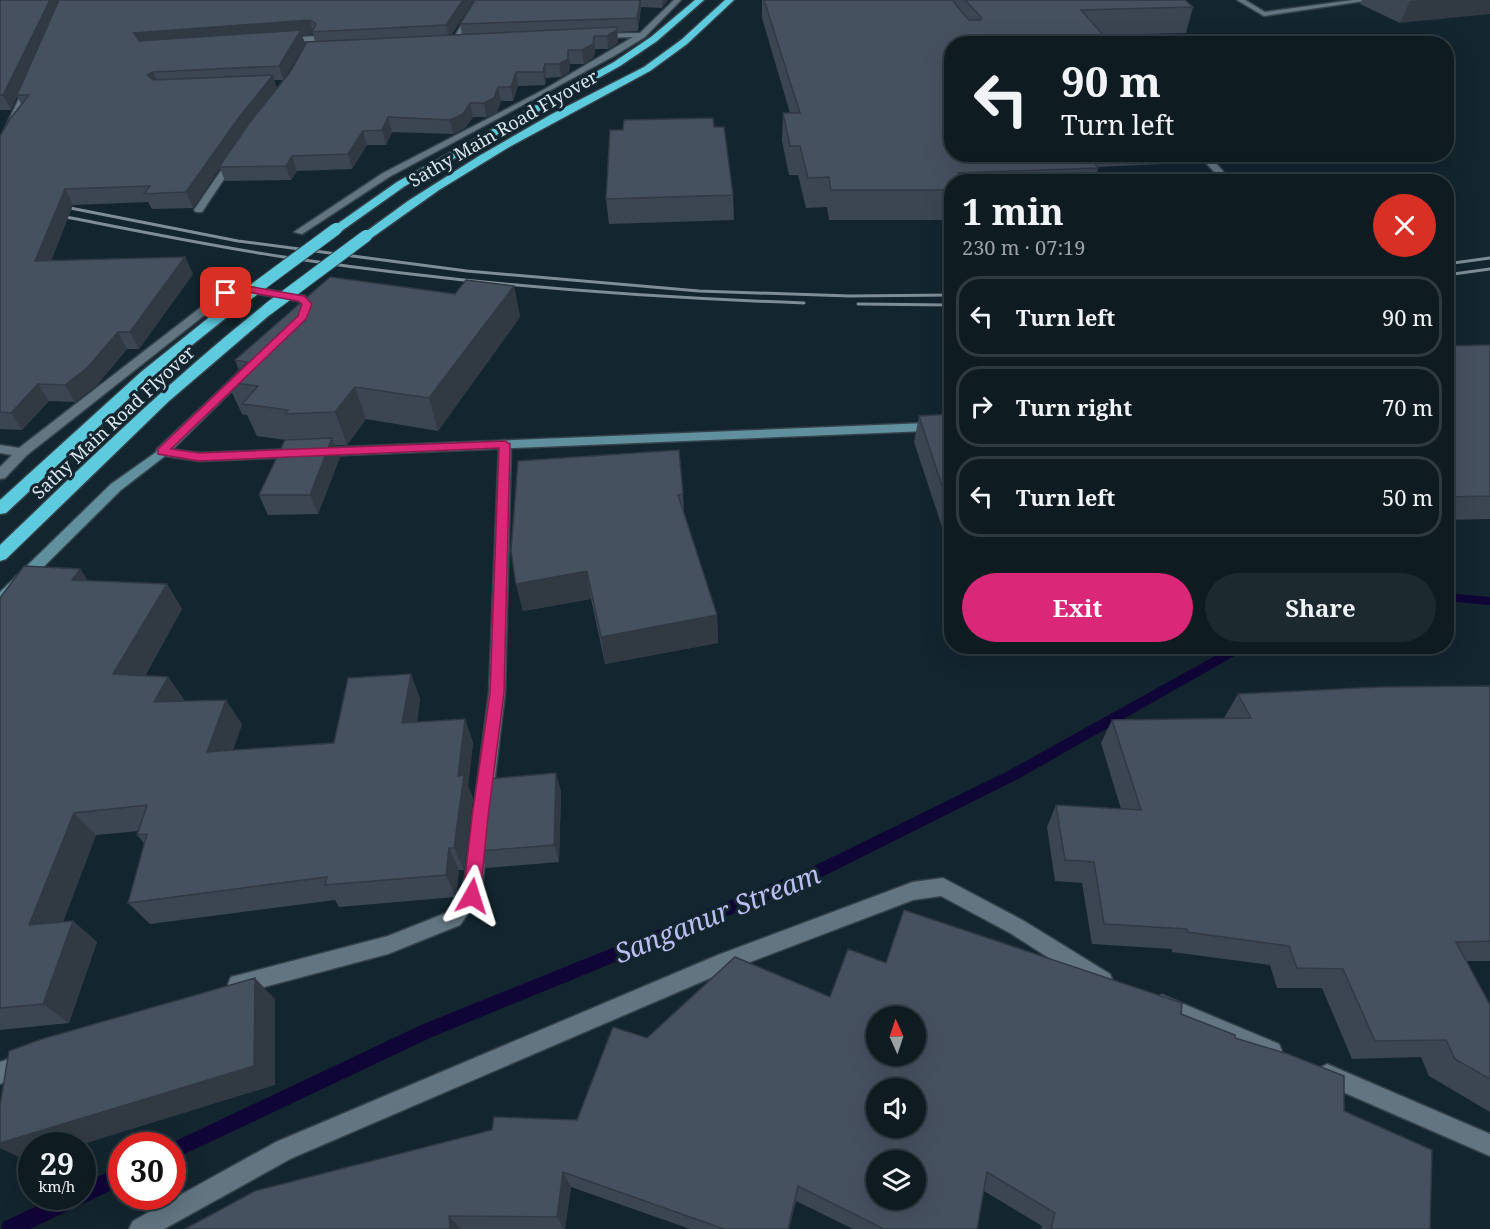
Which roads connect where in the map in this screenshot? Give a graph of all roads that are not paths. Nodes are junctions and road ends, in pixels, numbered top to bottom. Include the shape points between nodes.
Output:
1 (479, 0) edge
2 (678, 0) edge
3 (700, 0) edge
4 (730, 0) edge
5 (1240, 0) edge
6 (1368, 0) edge
7 (642, 35) junction
8 (587, 37) edge
9 (280, 41) edge
10 (452, 44) junction
11 (463, 44) edge
12 (441, 45) edge
13 (329, 50) edge
14 (33, 75) edge
15 (0, 149) edge
16 (237, 153) edge
17 (1210, 162) edge
18 (1220, 173) dead end
19 (199, 210) dead end
20 (299, 232) dead end
21 (294, 325) edge
22 (253, 364) edge
23 (944, 426) edge
24 (505, 444) junction
25 (0, 449) edge
26 (22, 452) junction
27 (162, 452) junction
28 (0, 475) edge
29 (0, 509) edge
30 (0, 555) edge
31 (0, 601) edge
32 (1119, 987) edge
33 (217, 989) edge
34 (1141, 996) edge
35 (43, 1056) edge
36 (1292, 1060) edge
37 (1314, 1069) edge
38 (0, 1073) edge
39 (1490, 1144) edge
40 (141, 1229) edge

1 - 10 street
2 - 7 street
3 - 29 highway, Sathy Main Road Flyover, bridge via 654,39 617,63 401,184 336,228 146,375
4 - 30 highway, Sathy Main Road Flyover, bridge via 690,38 654,64 462,170 268,309 157,405
5 - 6 street via 1263,14
7 - 8 street
7 - 20 street via 523,104 385,175
9 - 13 street via 314,39 304,55
10 - 11 street
10 - 12 street
14 - 15 street
16 - 19 street
17 - 18 street
21 - 26 street via 307,304 301,298 241,288 226,293
22 - 27 street
23 - 24 street
24 - 27 street via 199,457
24 - 33 street via 497,693 472,896 453,919 388,945
25 - 26 street
26 - 28 street
27 - 31 street via 116,487
32 - 40 street via 944,887 914,891 725,962 284,1150
34 - 36 street
35 - 38 street
37 - 39 street

